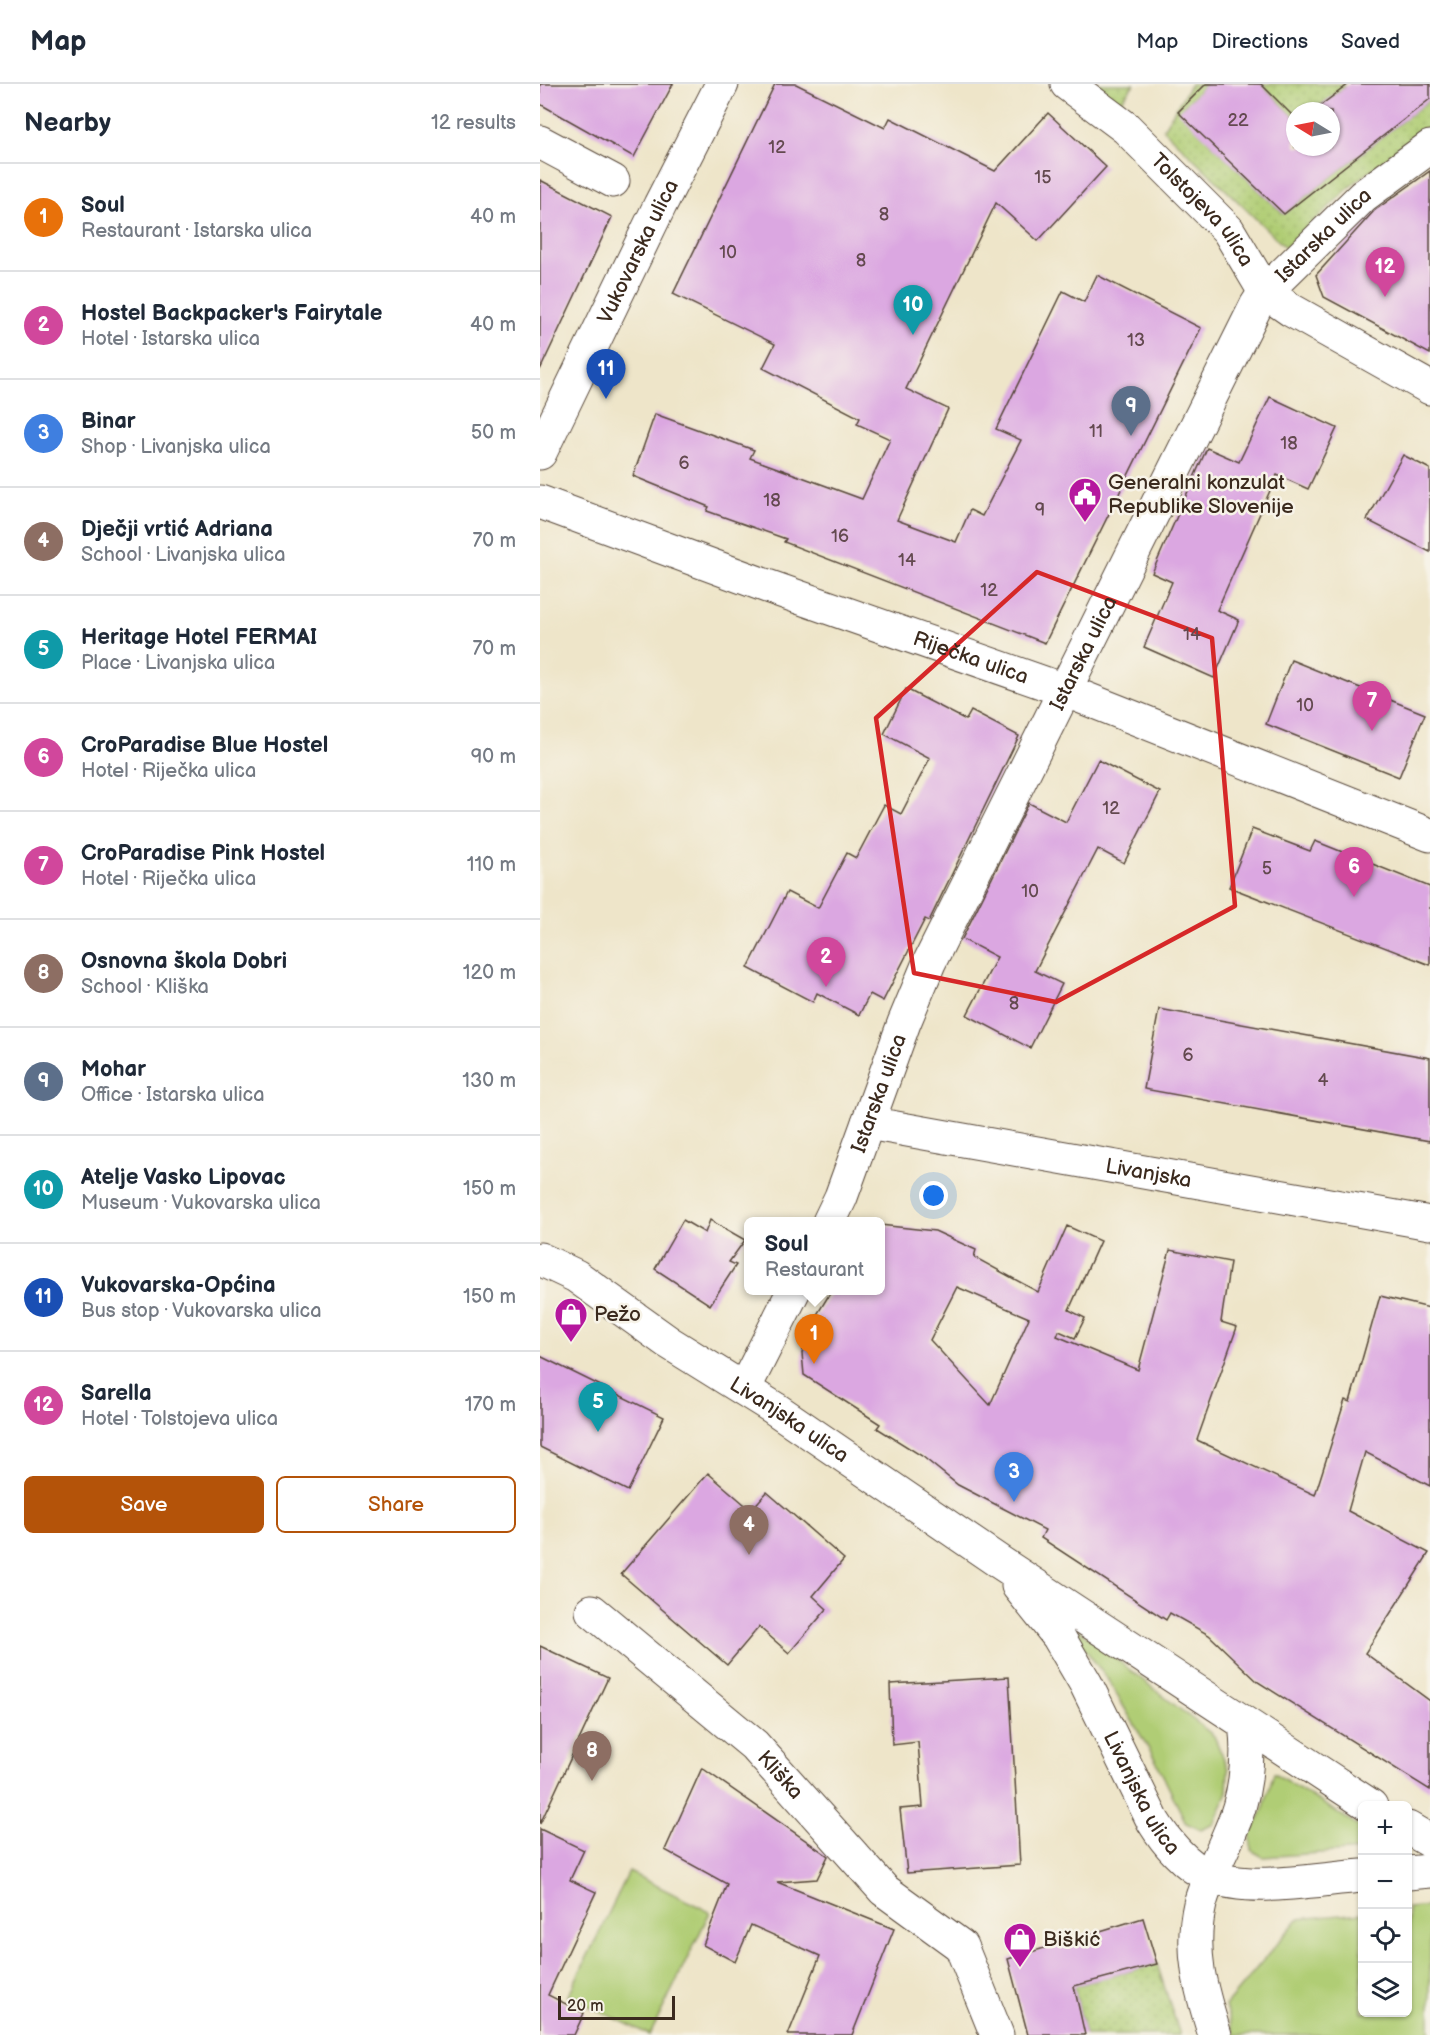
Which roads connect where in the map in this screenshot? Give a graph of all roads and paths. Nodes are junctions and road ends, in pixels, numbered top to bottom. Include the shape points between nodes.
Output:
1 (722, 84) edge
2 (1067, 84) edge
3 (540, 142) edge
4 (1430, 147) edge
5 (613, 182) dead end
6 (1265, 292) junction
7 (1430, 388) edge
8 (540, 453) edge
9 (540, 502) edge
10 (1064, 690) junction
11 (1430, 835) edge
12 (868, 1123) junction
13 (831, 1217) edge
14 (1430, 1223) edge
15 (540, 1233) edge
16 (540, 1259) edge
17 (576, 1276) junction
18 (791, 1295) edge
19 (744, 1389) junction
20 (1001, 1563) junction
21 (592, 1611) dead end
22 (1245, 1724) junction
23 (1363, 1801) edge
24 (1412, 1831) edge
25 (1430, 1841) edge
26 (1430, 1871) edge
27 (1412, 1873) edge
28 (1208, 1876) junction
29 (1358, 1876) edge
30 (997, 2035) edge
31 (1215, 2035) edge

1 - 8 street, Vukovarska ulica
2 - 6 street, Tolstojeva ulica via 1126,128 1228,230
3 - 5 street
4 - 6 street, Istarska ulica via 1363,196
6 - 7 street, Tolstojeva ulica
6 - 10 street, Istarska ulica
9 - 10 street, Riječka ulica
10 - 11 street, Riječka ulica
10 - 12 street, Istarska ulica via 929,963
12 - 13 street, Istarska ulica
12 - 14 street, Livanjska
15 - 17 street, Livanjska ulica
16 - 17 street, Livanjska ulica
17 - 19 street, Livanjska ulica via 668,1342
18 - 19 street
19 - 20 street, Livanjska ulica
20 - 22 street, Livanjska ulica
20 - 28 street, Livanjska ulica via 1058,1636 1165,1840
21 - 30 street, Kliška via 754,1745 884,1890 960,1946
22 - 23 street, Livanjska ulica
22 - 28 street via 1248,1748 1241,1797 1231,1831
24 - 25 street
26 - 27 street
28 - 29 street via 1257,1883
28 - 31 street via 1200,1907 1195,1963

